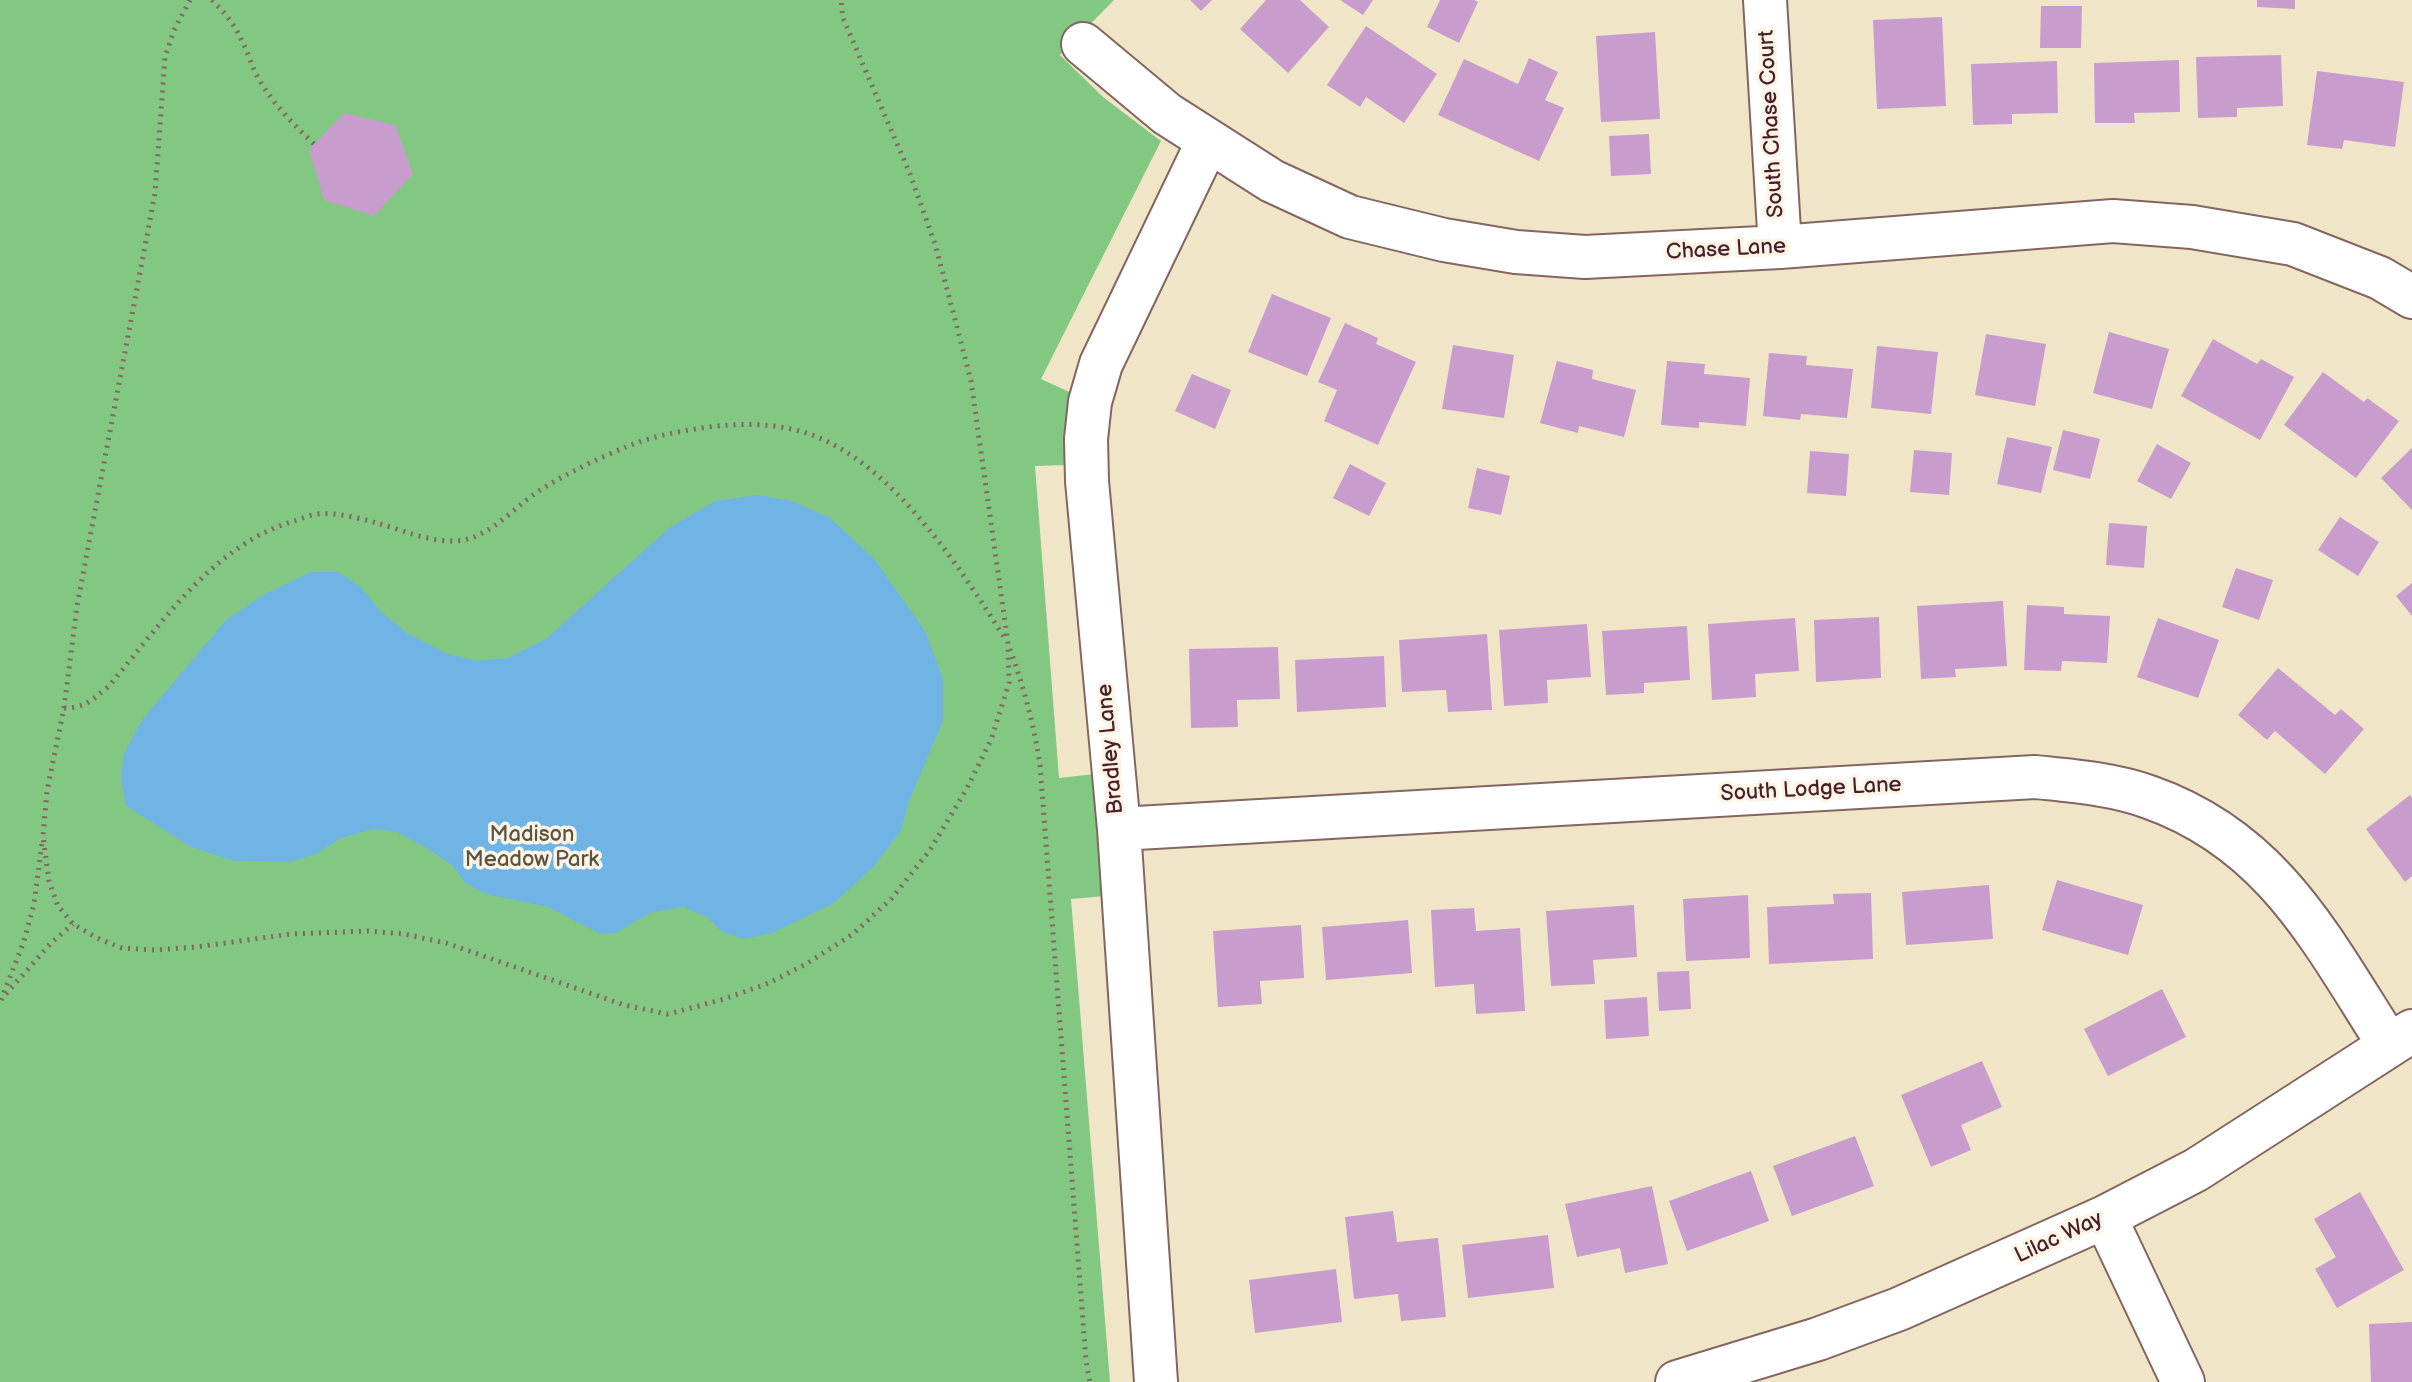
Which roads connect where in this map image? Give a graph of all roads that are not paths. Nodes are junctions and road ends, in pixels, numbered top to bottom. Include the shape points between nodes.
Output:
1 (1765, 0) edge
2 (1083, 44) dead end
3 (1208, 141) junction
4 (1780, 247) junction
5 (2412, 297) edge
6 (1119, 829) junction
7 (2400, 1038) edge
8 (2105, 1217) junction
9 (1156, 1382) edge
10 (1677, 1382) edge
11 (2183, 1382) edge

1 - 4 street, South Chase Court
2 - 3 street, Chase Lane
3 - 4 street, Chase Lane via 1272,181 1350,217 1444,240 1585,257
3 - 6 street, Bradley Lane via 1101,364 1090,402 1087,481
4 - 5 street, Chase Lane via 2113,221 2192,227 2293,244 2380,278
6 - 7 street, South Lodge Lane via 2035,777 2094,783 2147,796 2223,833 2268,871
6 - 9 street, Bradley Lane
7 - 8 street, Lilac Way via 2196,1170
8 - 10 street, Lilac Way via 1899,1309
8 - 11 street

